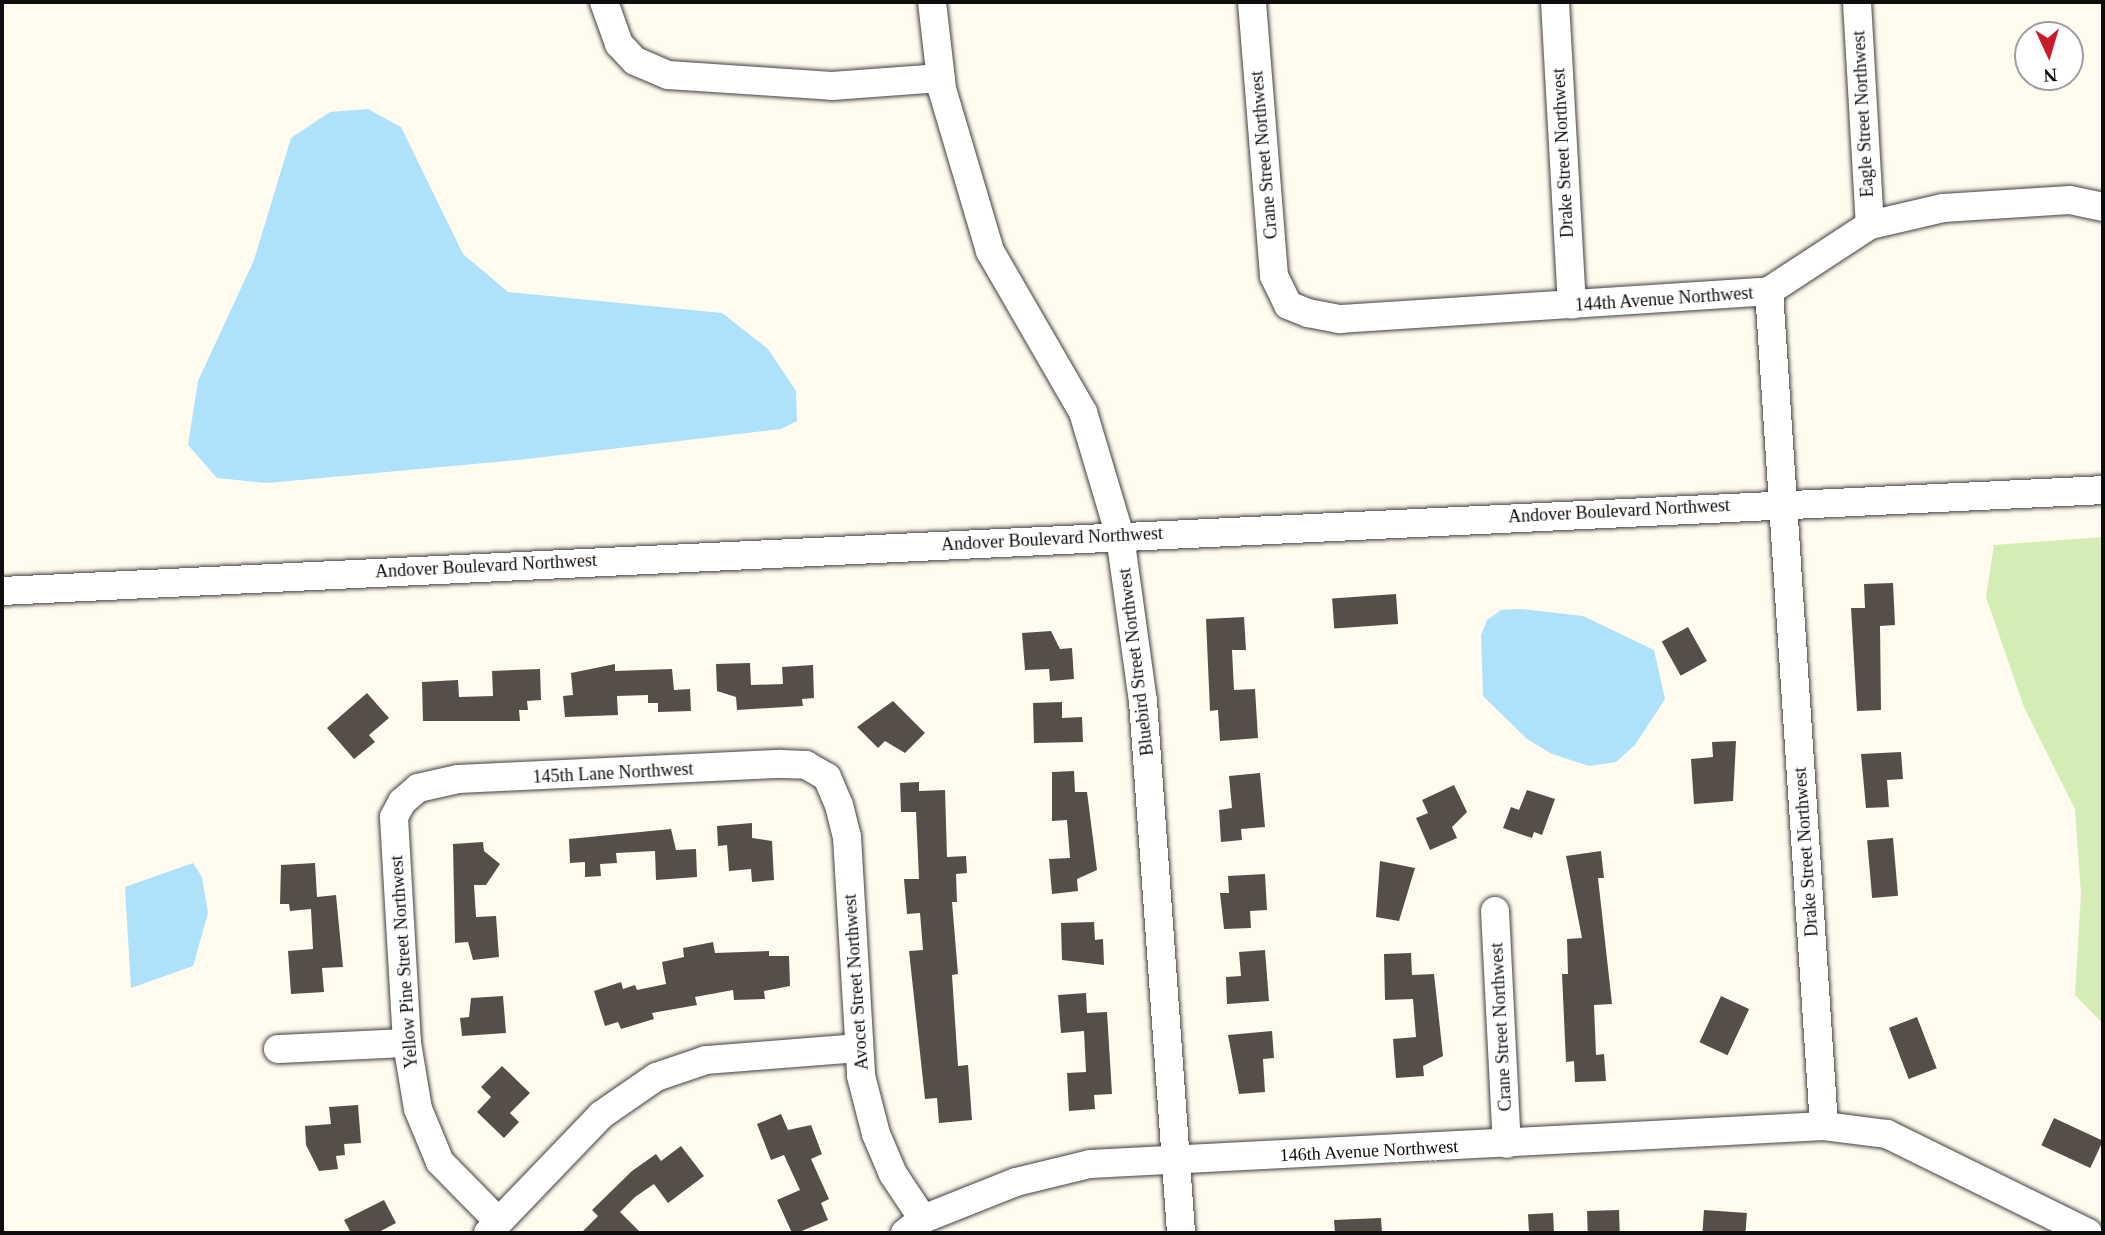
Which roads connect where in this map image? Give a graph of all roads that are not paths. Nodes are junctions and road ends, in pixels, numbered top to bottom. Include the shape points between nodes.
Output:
1 (604, 2) edge
2 (932, 2) edge
3 (1252, 2) edge
4 (1555, 2) edge
5 (1857, 2) edge
6 (941, 78) junction
7 (2103, 207) edge
8 (1870, 225) junction
9 (1769, 291) junction
10 (1288, 305) joint
11 (1572, 305) junction
12 (2103, 490) edge
13 (1784, 503) junction
14 (1120, 536) junction
15 (2, 591) edge
16 (827, 777) joint
17 (402, 802) joint
18 (1494, 911) dead end
19 (407, 1043) junction
20 (858, 1048) junction
21 (278, 1049) dead end
22 (1824, 1126) junction
23 (1507, 1144) junction
24 (1176, 1160) junction
25 (914, 1226) edge
26 (493, 1227) edge
27 (1181, 1233) edge
28 (2088, 1233) edge

1 - 6 street via 619,44 635,61 668,75 832,86
2 - 6 street, Bluebird Street Northwest
3 - 10 street, Crane Street Northwest via 1274,276
4 - 11 street, Drake Street Northwest
5 - 8 street, Eagle Street Northwest
6 - 14 street, Bluebird Street Northwest via 989,251 1083,412
7 - 8 street, 144th Avenue Northwest via 2070,201 1943,208
8 - 9 street, 144th Avenue Northwest
9 - 11 street, 144th Avenue Northwest
9 - 13 street, Drake Street Northwest
10 - 11 street, 144th Avenue Northwest via 1340,319
12 - 13 street, Andover Boulevard Northwest
13 - 14 street, Andover Boulevard Northwest
13 - 22 street, Drake Street Northwest
14 - 15 street, Andover Boulevard Northwest
14 - 24 street, Bluebird Street Northwest via 1145,727
16 - 17 street, 145th Lane Northwest via 806,765 781,764 458,779 418,788
16 - 20 street, Avocet Street Northwest via 846,837
17 - 19 street, Yellow Pine Street Northwest via 394,817
18 - 23 street, Crane Street Northwest
19 - 21 street
19 - 26 street, Yellow Pine Street Northwest via 418,1110 440,1162
20 - 25 street, Avocet Street Northwest via 876,1134
20 - 26 street via 706,1059 656,1077 601,1115
22 - 23 street, 146th Avenue Northwest
22 - 28 street via 1887,1134
23 - 24 street, 146th Avenue Northwest
24 - 25 street, 146th Avenue Northwest via 1078,1167 1016,1182
24 - 27 street, Bluebird Street Northwest

